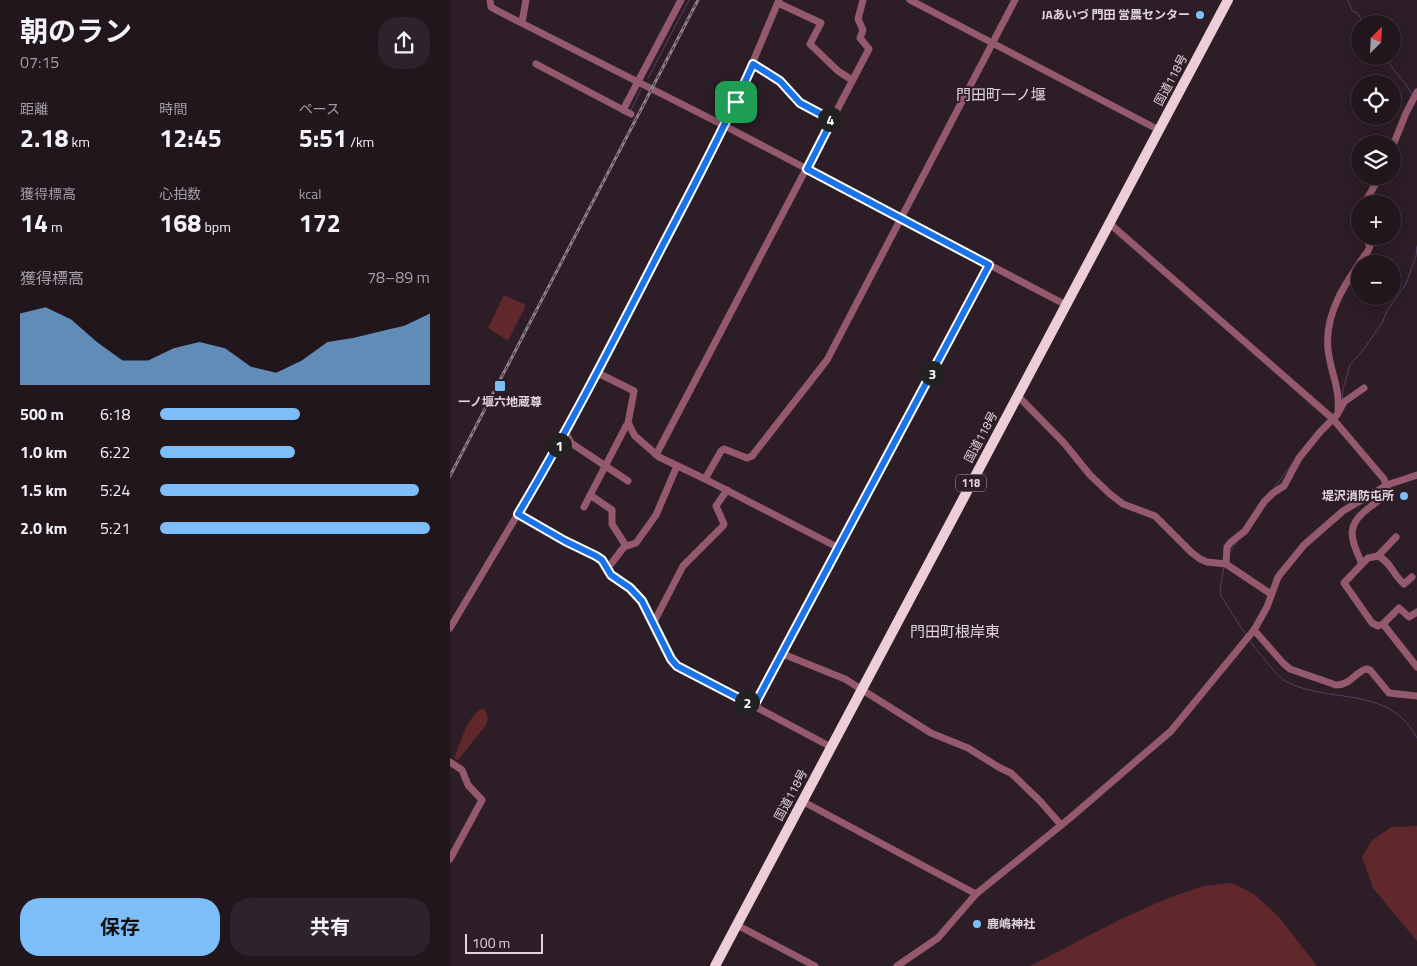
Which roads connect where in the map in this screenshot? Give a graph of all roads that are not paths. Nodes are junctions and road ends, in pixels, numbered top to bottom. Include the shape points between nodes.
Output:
1 (490, 0) edge
2 (526, 0) edge
3 (682, 0) edge
4 (864, 0) edge
5 (910, 0) edge
6 (1015, 0) edge
7 (1228, 0) edge
8 (779, 2) edge
9 (522, 22) junction
10 (992, 43) junction
11 (536, 64) dead end
12 (753, 64) junction
13 (852, 80) junction
14 (638, 81) junction
15 (1417, 92) edge
16 (624, 110) junction
17 (631, 114) dead end
18 (832, 120) junction
19 (725, 126) junction
20 (1159, 130) junction
21 (1397, 135) edge
22 (807, 169) junction
23 (901, 218) junction
24 (1109, 223) junction
25 (1369, 245) edge
26 (989, 265) junction
27 (1066, 305) junction
28 (598, 372) junction
29 (1364, 388) dead end
30 (1018, 396) junction
31 (1335, 417) junction
32 (628, 424) junction
33 (566, 433) junction
34 (656, 455) junction
35 (605, 466) junction
36 (677, 466) junction
37 (1417, 475) edge
38 (705, 479) junction
39 (628, 481) dead end
40 (1387, 485) junction
41 (726, 490) junction
42 (590, 495) junction
43 (584, 507) dead end
44 (518, 514) junction
45 (1396, 537) dead end
46 (626, 546) junction
47 (839, 548) junction
48 (1378, 556) junction
49 (1226, 564) junction
50 (1362, 564) junction
51 (606, 567) junction
52 (1412, 577) dead end
53 (1271, 594) junction
54 (1417, 612) edge
55 (654, 622) junction
56 (1384, 624) junction
57 (450, 628) edge
58 (1254, 630) junction
59 (783, 654) junction
60 (1417, 666) edge
61 (862, 689) junction
62 (1417, 696) edge
63 (754, 706) junction
64 (831, 747) junction
65 (450, 762) edge
66 (802, 801) junction
67 (1061, 825) junction
68 (450, 859) edge
69 (976, 894) junction
70 (737, 924) junction
71 (715, 966) edge
72 (815, 966) edge
73 (897, 966) edge

1 - 9 street via 491,7
2 - 9 street
3 - 14 street
4 - 13 street via 858,19 863,30 861,42 869,49
5 - 10 street
6 - 10 street
7 - 20 highway, 国道118号 / 118
8 - 12 street
8 - 13 street via 820,23 810,44
9 - 14 street
10 - 20 street
10 - 23 street
11 - 16 street
12 - 18 street via 780,81 800,103
12 - 19 street
13 - 18 street
14 - 16 street
14 - 19 street
15 - 21 street
16 - 17 street
18 - 22 street
19 - 22 street
19 - 28 street
20 - 24 highway, 国道118号 / 118
22 - 23 street
22 - 34 street
23 - 26 street
23 - 38 street via 826,360 805,390 752,456 748,458 721,451
24 - 27 highway, 国道118号 / 118
24 - 31 street
25 - 31 street via 1340,291 1332,318 1328,348 1339,395
26 - 27 street
26 - 47 street
27 - 30 highway, 国道118号 / 118
28 - 32 street via 634,391
28 - 33 street
29 - 31 street via 1344,402
30 - 49 street via 1110,494 1123,504 1155,516 1200,559
30 - 61 highway, 国道118号 / 118
31 - 40 street
31 - 49 street via 1299,458 1284,486 1264,502 1245,531 1227,547
32 - 34 street via 635,436
32 - 35 street
33 - 35 street via 571,443
33 - 44 street
34 - 36 street
35 - 39 street
35 - 42 street
36 - 38 street
36 - 46 street via 656,515 636,542
37 - 40 street
38 - 41 street
40 - 50 street via 1384,497 1360,515 1353,525 1352,539
40 - 53 street via 1343,510 1317,532 1278,577
41 - 47 street
41 - 55 street via 716,506 723,526 683,566
42 - 43 street
42 - 46 street via 612,510 612,524
44 - 51 street via 596,556
44 - 57 street
45 - 48 street
46 - 51 street
47 - 59 street
48 - 50 street via 1368,558
48 - 52 street via 1388,562 1404,584
49 - 53 street
50 - 56 street via 1344,583 1372,623
51 - 55 street via 611,575 636,594
53 - 58 street
54 - 56 street via 1409,617 1399,608
55 - 63 street via 677,666
56 - 60 street
58 - 62 street via 1290,669 1336,685 1351,682 1366,669 1389,692
58 - 67 street via 1171,731
59 - 61 street
59 - 63 street
61 - 64 highway, 国道118号 / 118
61 - 67 street via 931,733 968,748 1011,773
63 - 64 street
64 - 66 highway, 国道118号 / 118
65 - 68 street via 462,770 468,785 482,800
66 - 69 street
66 - 70 highway, 国道118号 / 118
67 - 69 street
69 - 73 street via 938,938
70 - 71 highway, 国道118号 / 118
70 - 72 street

